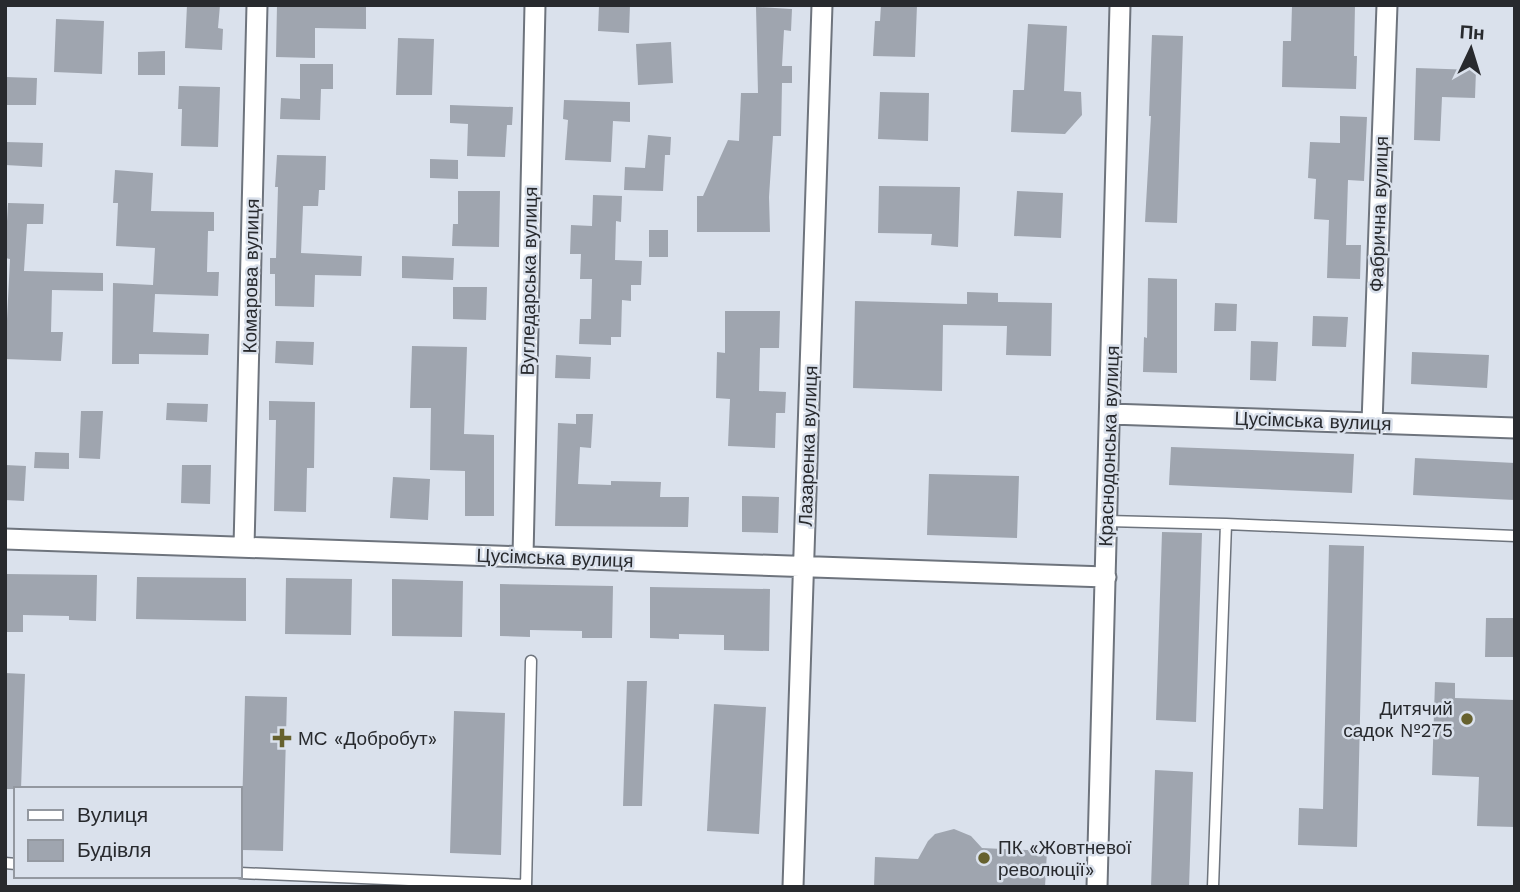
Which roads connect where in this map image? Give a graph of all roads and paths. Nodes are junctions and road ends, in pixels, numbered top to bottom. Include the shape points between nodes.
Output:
1 (257, 5) edge
2 (535, 5) edge
3 (822, 5) edge
4 (1120, 5) edge
5 (1387, 5) edge
6 (1110, 414) junction
7 (1372, 423) junction
8 (1515, 428) edge
9 (1107, 521) junction
10 (1226, 524) junction
11 (1515, 537) edge
12 (5, 539) edge
13 (244, 547) junction
14 (523, 557) junction
15 (804, 567) junction
16 (1106, 577) junction
17 (531, 662) dead end
18 (242, 873) edge
19 (526, 886) edge
20 (793, 887) edge
21 (1097, 887) edge
22 (1213, 887) edge

1 - 13 street, Комарова вулиця
2 - 14 street, Вугледарська вулиця
3 - 15 street, Лазаренка вулиця
4 - 6 street, Краснодонська вулиця
5 - 7 street, Фабрична вулиця
6 - 7 street, Цусімська вулиця
6 - 9 street, Краснодонська вулиця
7 - 8 street, Цусімська вулиця
9 - 10 lane
9 - 16 street, Краснодонська вулиця
10 - 11 lane
10 - 22 lane
12 - 13 street, Цусімська вулиця
13 - 14 street, Цусімська вулиця
14 - 15 street, Цусімська вулиця
15 - 16 street, Цусімська вулиця
15 - 20 street, Лазаренка вулиця
16 - 21 street, Краснодонська вулиця
17 - 19 lane
18 - 19 lane

